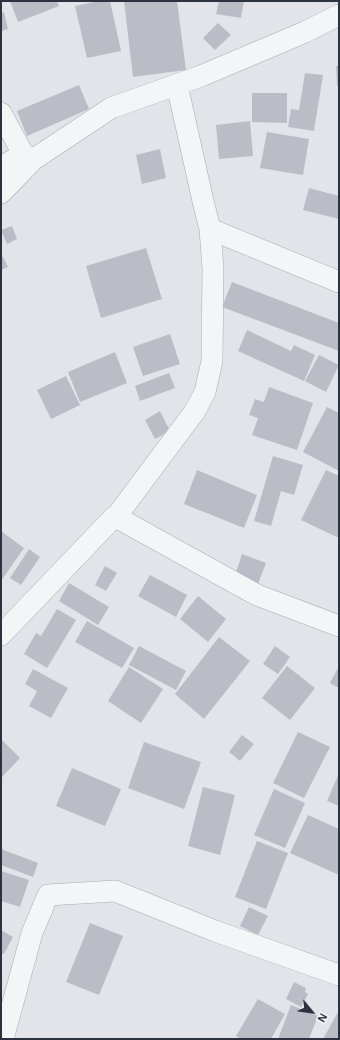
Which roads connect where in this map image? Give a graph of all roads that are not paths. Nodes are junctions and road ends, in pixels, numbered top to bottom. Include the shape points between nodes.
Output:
1 (339, 15) edge
2 (177, 85) junction
3 (1, 113) edge
4 (28, 157) junction
5 (1, 167) edge
6 (1, 193) edge
7 (210, 229) junction
8 (339, 282) edge
9 (116, 517) junction
10 (339, 626) edge
11 (1, 635) edge
12 (339, 975) edge
13 (3, 1039) edge

1 - 2 street via 305,32
2 - 4 street via 111,108
2 - 7 street
3 - 4 street
4 - 5 street
4 - 6 street
7 - 8 street
7 - 9 street via 213,335 212,361 205,392 196,411
9 - 10 street via 257,595
9 - 11 street
12 - 13 street via 115,892 48,895 32,933

